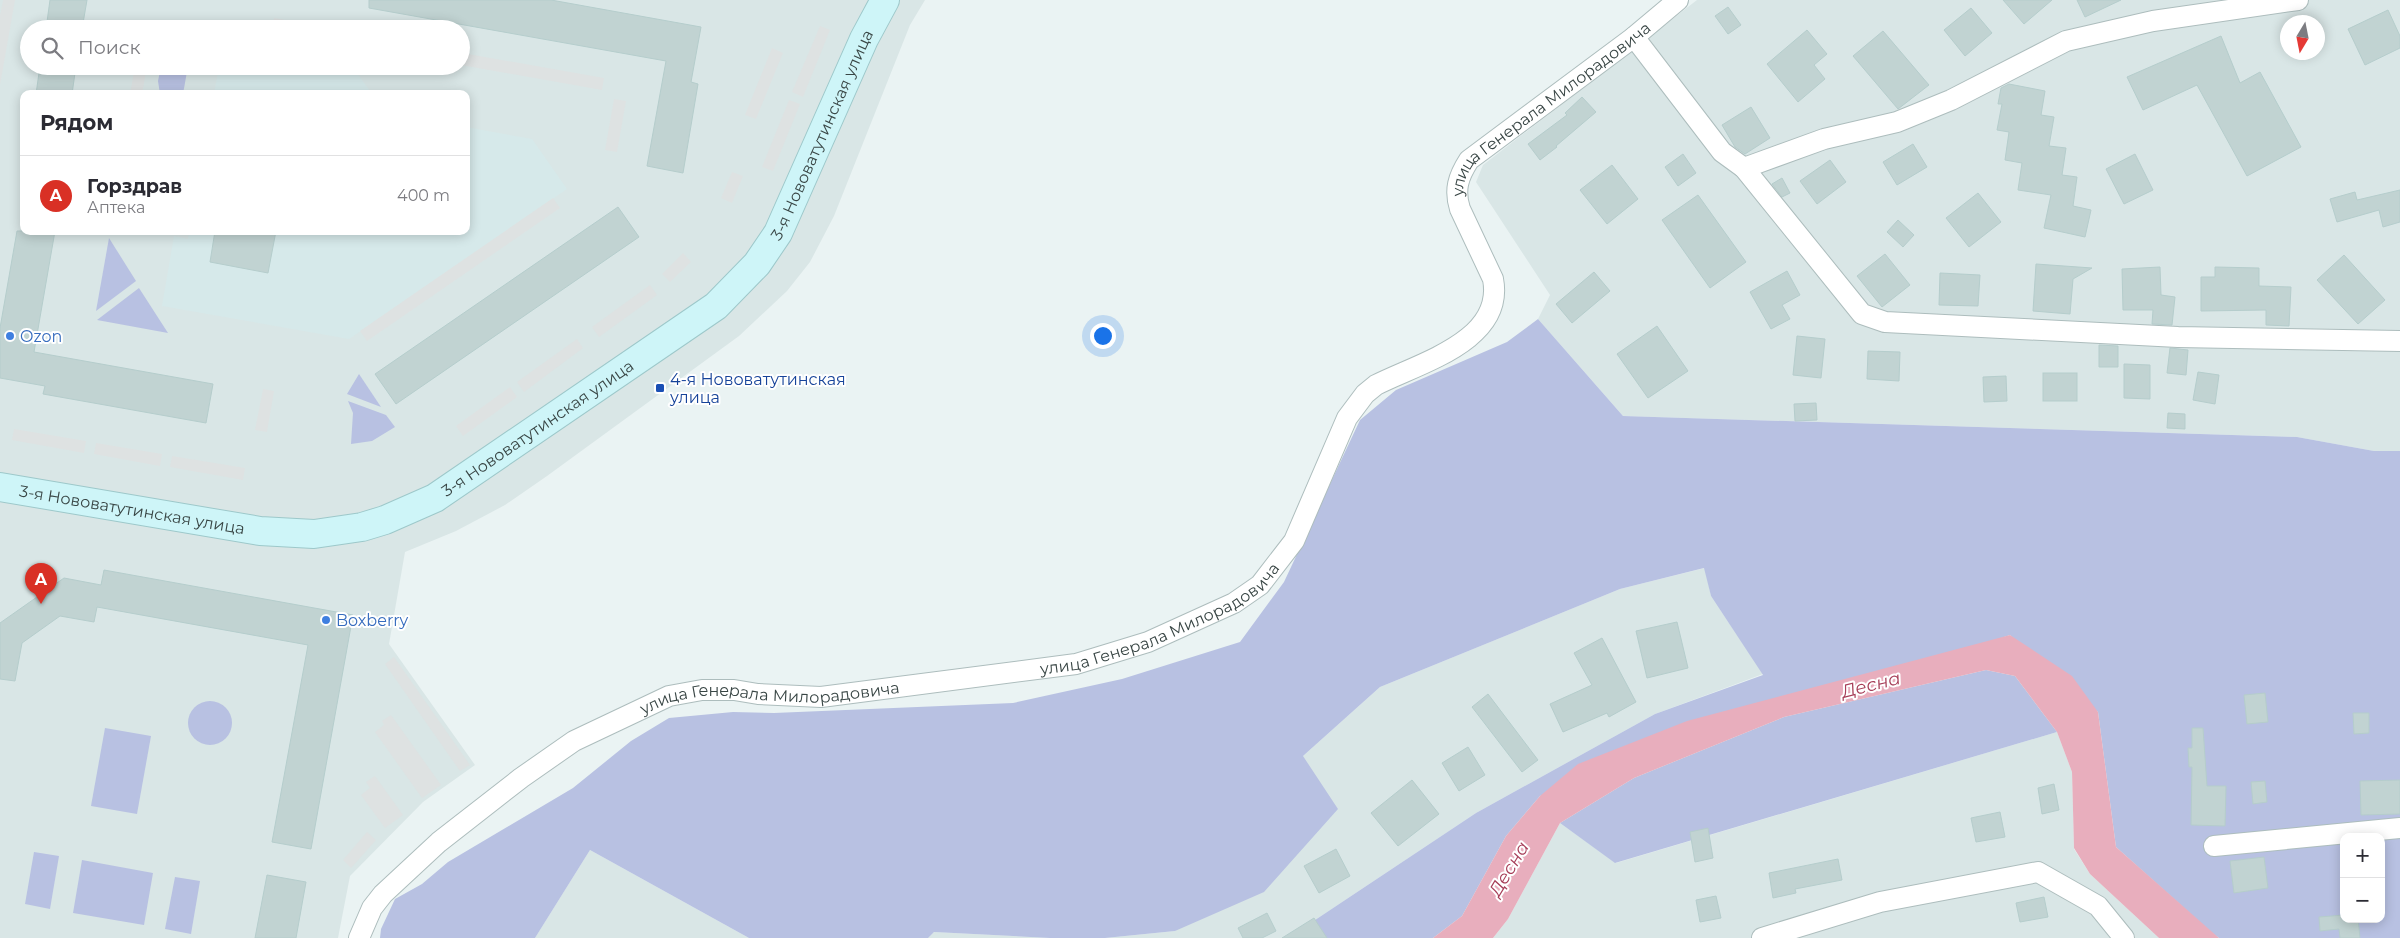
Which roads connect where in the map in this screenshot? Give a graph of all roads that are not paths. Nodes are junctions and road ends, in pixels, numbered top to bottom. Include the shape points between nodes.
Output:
1 (885, 0) edge
2 (1678, 0) edge
3 (2298, 0) edge
4 (1634, 37) junction
5 (1744, 168) junction
6 (2400, 341) edge
7 (0, 487) edge
8 (2400, 828) edge
9 (2214, 846) dead end
10 (359, 938) edge
11 (1762, 938) edge
12 (2124, 938) edge

1 - 7 street, 3-я Нововатутинская улица via 864,39 778,233 757,264 716,306 435,498 362,527 314,534 260,531
2 - 4 street, улица Генерала Милорадовича
3 - 5 street via 2153,21 2066,41 1950,100 1897,122 1824,139
4 - 5 street via 1722,152
4 - 10 street, улица Генерала Милорадовича via 1480,151 1462,170 1456,198 1495,289 1487,319 1457,346 1376,385 1360,400 1343,426 1294,541 1260,585 1234,603 1179,630 1076,664 821,697 734,690 702,690 669,696 574,740 439,842 383,894 372,908
5 - 6 street via 1862,314 1884,322 2178,337
8 - 9 street
11 - 12 street via 1880,902 2038,872 2098,906

